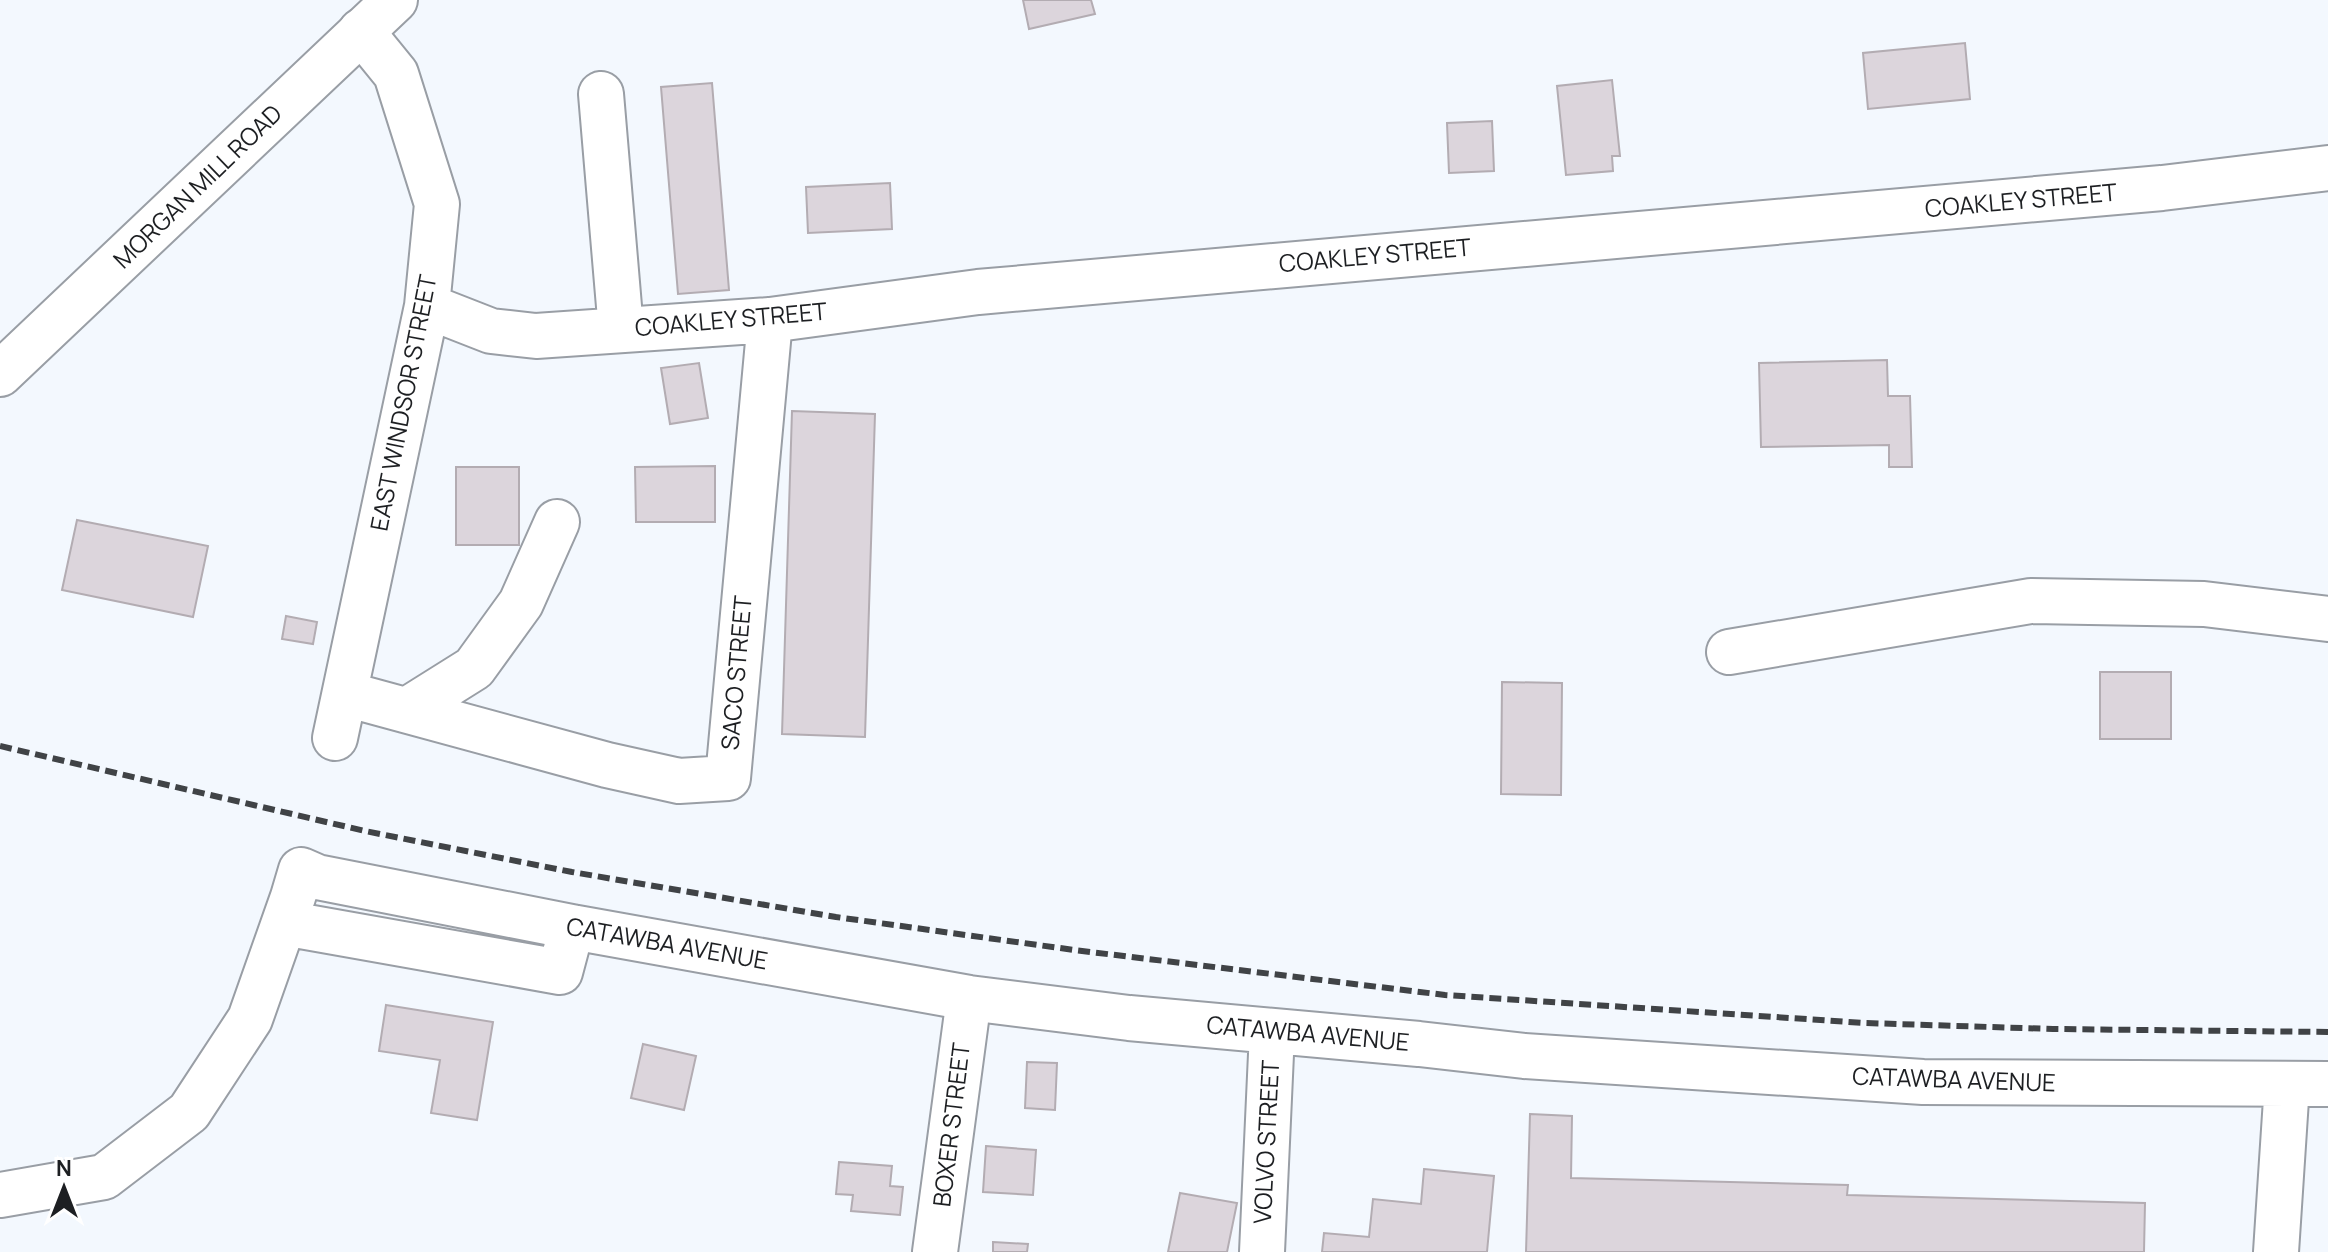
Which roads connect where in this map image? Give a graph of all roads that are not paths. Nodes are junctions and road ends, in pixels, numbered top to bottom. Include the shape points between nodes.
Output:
1 (395, 0) edge
2 (361, 31) junction
3 (601, 94) dead end
4 (2328, 168) edge
5 (427, 306) junction
6 (770, 320) junction
7 (621, 330) junction
8 (0, 374) edge
9 (557, 522) dead end
10 (2328, 619) edge
11 (1729, 652) dead end
12 (346, 694) junction
13 (407, 710) junction
14 (335, 738) dead end
15 (284, 923) junction
16 (572, 927) junction
17 (969, 998) junction
18 (1272, 1032) junction
19 (2307, 1084) edge
20 (0, 1195) edge
21 (935, 1252) edge
22 (1262, 1252) edge
23 (2276, 1252) edge

1 - 2 street, MORGAN MILL ROAD
2 - 5 street, EAST WINDSOR STREET via 396,74 437,204
2 - 8 street, MORGAN MILL ROAD
3 - 7 street
4 - 6 street, COAKLEY STREET via 2146,189 978,292
5 - 7 street, COAKLEY STREET via 491,331 536,336
5 - 12 street, EAST WINDSOR STREET
6 - 7 street, COAKLEY STREET
6 - 13 street, SACO STREET via 728,778 679,781
9 - 13 street via 521,603 474,668
10 - 11 street via 2204,604 2031,601
12 - 13 street, SACO STREET
12 - 14 street, EAST WINDSOR STREET
15 - 16 street via 560,972
15 - 16 street, CATAWBA AVENUE via 301,870
15 - 20 street via 250,1019 189,1112 104,1177
16 - 17 street, CATAWBA AVENUE
17 - 18 street, CATAWBA AVENUE
17 - 21 street, BOXER STREET
18 - 19 street, CATAWBA AVENUE via 1524,1056 1923,1082
18 - 22 street, VOLVO STREET
19 - 23 street

